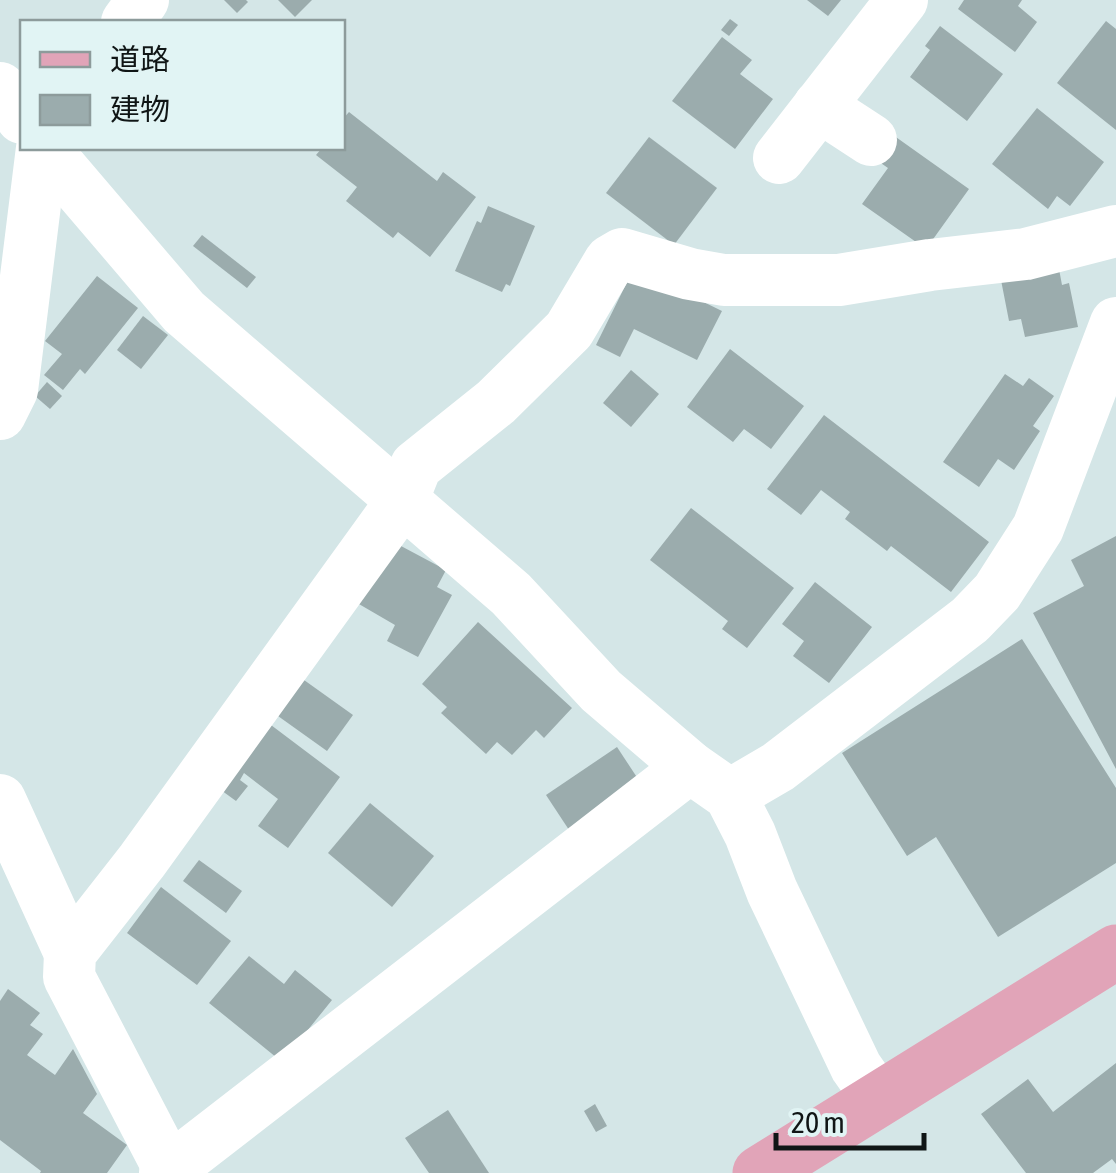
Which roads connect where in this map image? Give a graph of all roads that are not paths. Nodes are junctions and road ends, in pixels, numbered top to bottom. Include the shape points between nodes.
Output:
1 (902, 0) edge
2 (0, 88) edge
3 (819, 106) junction
4 (20, 115) edge
5 (872, 140) dead end
6 (43, 150) edge
7 (45, 150) edge
8 (779, 158) dead end
9 (1116, 231) edge
10 (1116, 322) edge
11 (0, 414) edge
12 (402, 502) junction
13 (710, 781) junction
14 (0, 800) edge
15 (1116, 952) edge
16 (70, 953) junction
17 (879, 1100) junction
18 (167, 1171) edge
19 (760, 1173) edge

1 - 3 street
2 - 4 street
3 - 5 street
3 - 8 street
6 - 11 street via 12,390
7 - 12 street via 184,312
9 - 12 street via 1026,254 839,280 724,280 622,254 610,262 569,330 496,402 416,466
10 - 13 street via 1038,528 997,592 970,620 778,767
12 - 13 street via 511,594 602,691
12 - 16 street
13 - 17 street via 750,834 856,1067
13 - 18 street
14 - 16 street
15 - 17 main road
16 - 18 street via 70,977
17 - 19 main road

